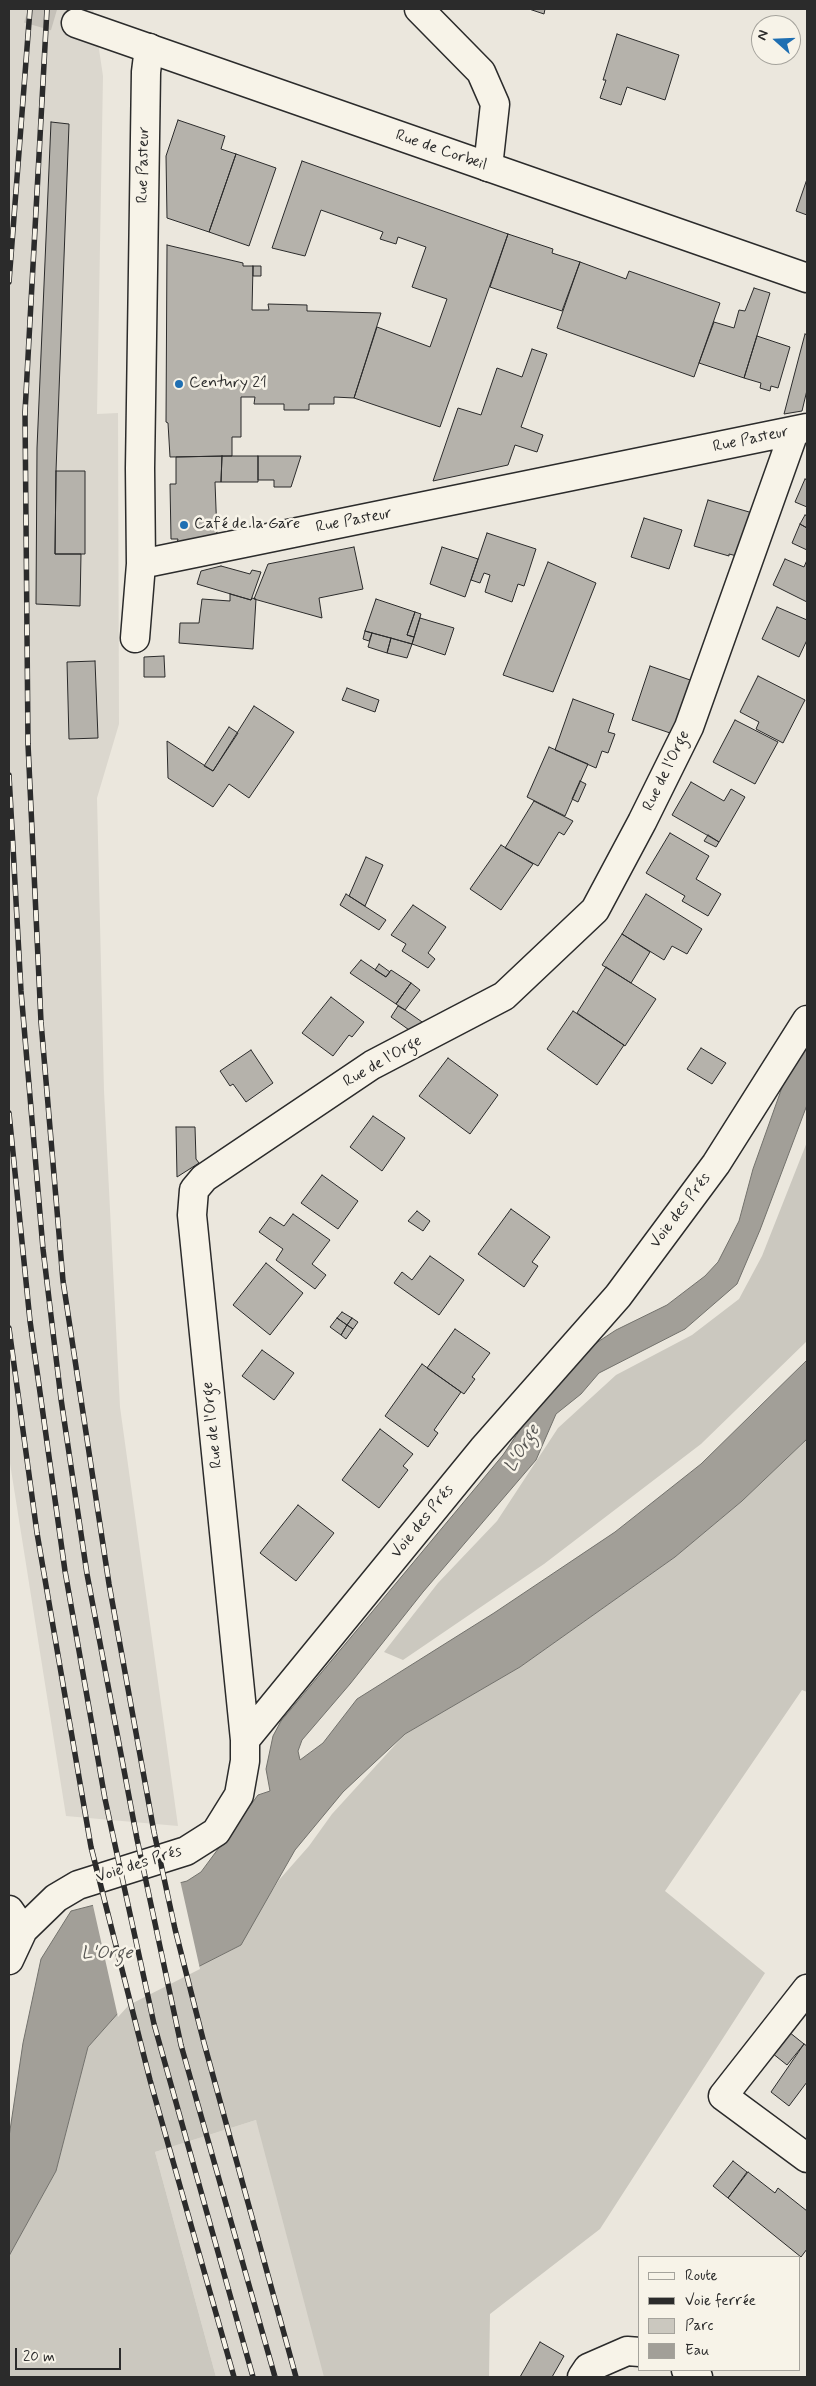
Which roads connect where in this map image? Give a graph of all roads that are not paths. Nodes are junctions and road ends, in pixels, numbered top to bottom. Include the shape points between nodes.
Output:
1 (420, 9) edge
2 (76, 23) tunnel mouth
3 (149, 48) junction
4 (488, 167) junction
5 (807, 278) edge
6 (801, 430) edge
7 (142, 564) junction
8 (135, 638) dead end
9 (807, 1020) edge
10 (245, 1740) junction
11 (16, 1920) edge
12 (9, 1960) edge
13 (807, 1989) edge
14 (807, 2158) edge
15 (638, 2352) edge
16 (582, 2377) edge

1 - 4 street via 482,72 495,104
2 - 3 street, Rue de Corbeil
3 - 4 street, Rue de Corbeil
3 - 7 street, Rue Pasteur via 141,399
4 - 5 street, Rue de Corbeil
6 - 7 street, Rue Pasteur
6 - 10 street, Rue de l'Orge via 689,727 595,910 504,996 372,1065 204,1178 194,1190 192,1214
7 - 8 street
9 - 10 street, Voie des Prés via 716,1164 618,1296 483,1449
10 - 11 street, Voie des Prés via 239,1795 216,1832 186,1851 78,1885
11 - 12 street, Voie des Prés
13 - 14 street via 723,2096
15 - 16 street via 627,2351 588,2368

